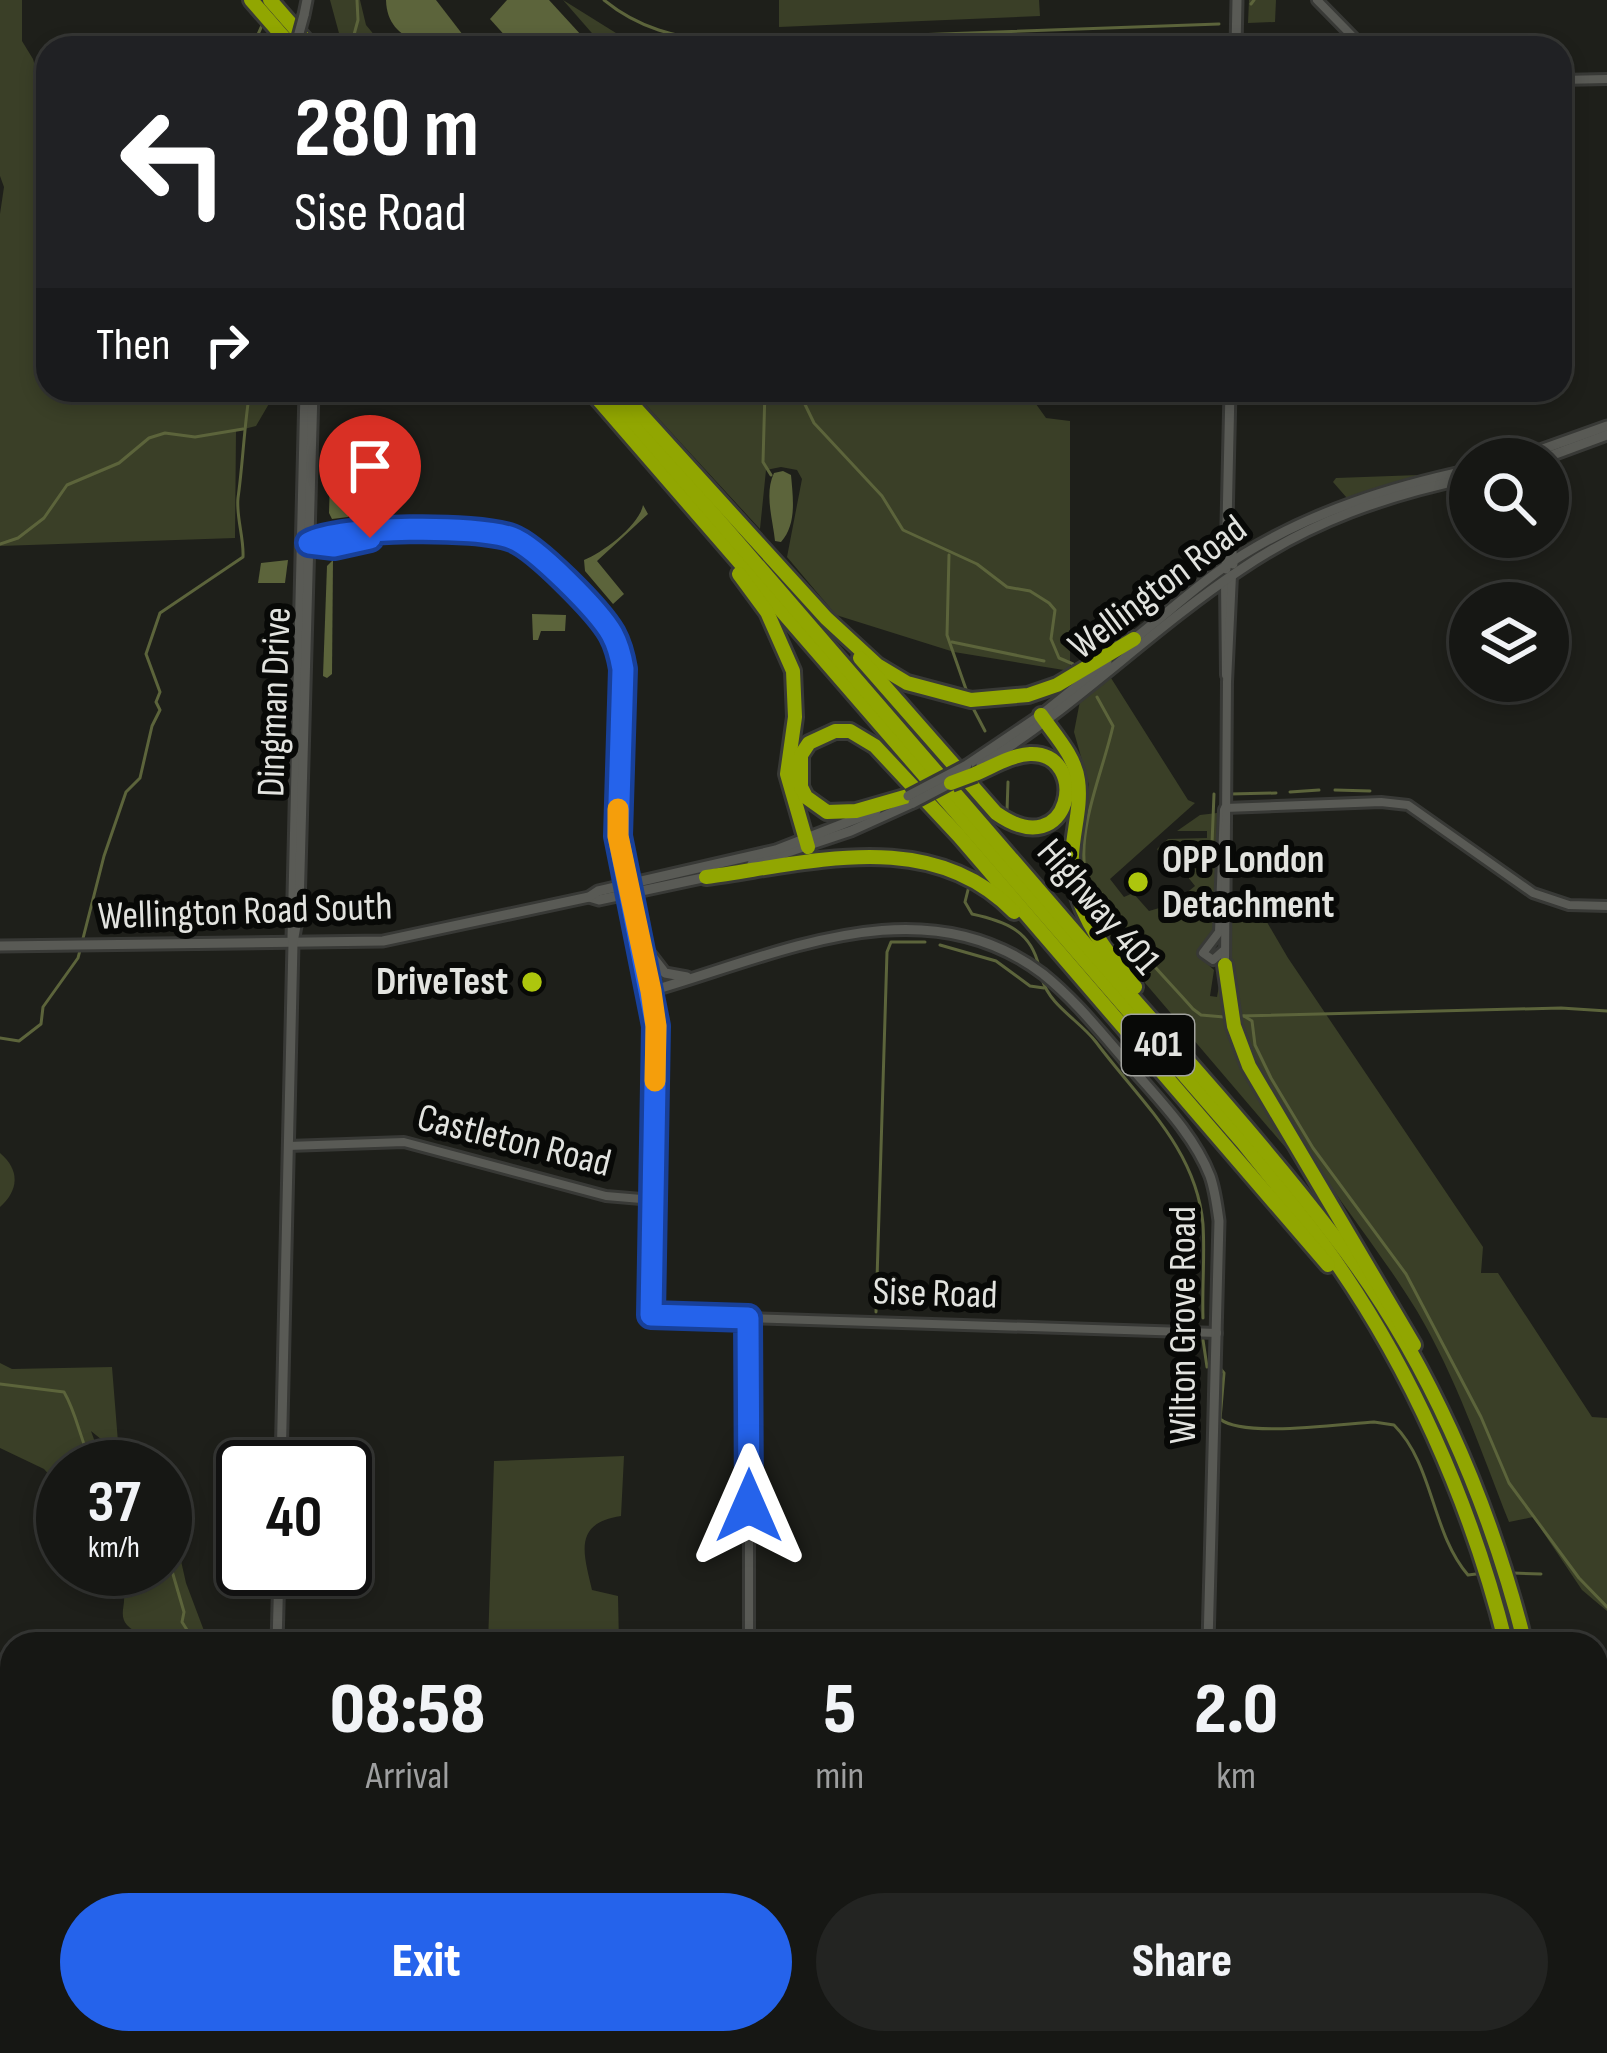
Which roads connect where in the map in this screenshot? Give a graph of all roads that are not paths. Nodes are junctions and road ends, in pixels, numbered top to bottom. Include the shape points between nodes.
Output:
1 (251, 0) edge
2 (307, 0) edge
3 (1237, 0) edge
4 (1317, 0) edge
5 (272, 13) edge
6 (298, 36) edge
7 (298, 36) edge
8 (1236, 36) edge
9 (1352, 36) edge
10 (1607, 79) edge
11 (1572, 80) edge
12 (309, 402) edge
13 (309, 402) edge
14 (600, 402) edge
15 (616, 402) edge
16 (630, 402) edge
17 (1230, 402) edge
18 (1607, 425) edge
19 (1607, 435) edge
20 (1569, 439) edge
21 (1569, 449) edge
22 (1449, 478) edge
23 (1449, 480) edge
24 (698, 516) junction
25 (309, 543) junction
26 (1230, 571) junction
27 (826, 618) junction
28 (1134, 639) junction
29 (1043, 718) junction
30 (971, 770) junction
31 (951, 783) joint
32 (911, 800) junction
33 (1225, 808) junction
34 (807, 844) junction
35 (706, 878) junction
36 (630, 889) junction
37 (1607, 906) edge
38 (293, 943) junction
39 (642, 943) junction
40 (0, 946) edge
41 (1225, 947) junction
42 (1225, 965) joint
43 (1079, 975) junction
44 (698, 978) junction
45 (651, 991) junction
46 (1168, 1036) junction
47 (288, 1147) junction
48 (653, 1200) junction
49 (748, 1318) junction
50 (1216, 1333) junction
51 (1380, 1335) junction
52 (1444, 1416) junction
53 (282, 1440) edge
54 (278, 1596) edge
55 (277, 1632) edge
56 (749, 1632) edge
57 (1208, 1632) edge
58 (1502, 1632) edge
59 (1521, 1632) edge

1 - 5 highway
2 - 7 main road, bridge
3 - 8 main road
4 - 9 street
5 - 6 highway
10 - 11 street
12 - 25 main road, Dingman Drive
13 - 38 main road, Dingman Drive
14 - 24 highway, Highway 401 / 401
15 - 46 highway, Highway 401 / 401
16 - 27 highway
17 - 26 main road
18 - 20 main road
19 - 21 main road
22 - 26 main road, Wellington Road via 1383,491 1282,534
23 - 26 main road, Wellington Road via 1360,507
24 - 34 highway via 787,653 796,694 787,774
24 - 51 highway, Highway 401 / 401 via 1244,1143 1324,1245
25 - 36 street via 344,544 384,531 510,537 537,552 607,626 623,669 617,818
25 - 38 main road, Dingman Drive
26 - 28 main road, Wellington Road
26 - 29 main road, Wellington Road
26 - 33 street
27 - 28 highway via 907,683 971,700 1057,685
27 - 30 highway via 997,813 1024,829 1040,828 1067,798 1065,777 1040,755
28 - 29 main road, Wellington Road
29 - 30 main road, Wellington Road
29 - 46 highway via 1078,779 1074,887 1089,924
30 - 31 highway, bridge
30 - 32 main road, Wellington Road South, bridge
31 - 32 main road, Wellington Road South, bridge
32 - 34 main road, Wellington Road South
32 - 43 highway via 827,812 801,787 801,755 835,731 863,736
33 - 37 street via 1397,802 1533,893
33 - 41 street
33 - 41 street via 1219,932 1205,957 1218,958
34 - 35 main road
34 - 36 main road, Wellington Road South
35 - 36 main road
35 - 43 highway via 848,856 935,864 984,885
36 - 38 main road, Wellington Road South via 383,941
36 - 39 main road
38 - 40 main road, Wellington Road South
38 - 47 main road, Dingman Drive
39 - 44 main road via 665,973
39 - 45 main road
41 - 42 street
42 - 52 highway via 1249,1066 1397,1311
43 - 51 highway
44 - 45 main road, Wilton Grove Road
44 - 50 main road, Wilton Grove Road via 857,931 909,926 958,933 1038,970 1075,1001 1189,1137 1210,1178 1220,1221
45 - 48 street
46 - 52 highway, Highway 401 / 401 via 1336,1238
47 - 48 street, Castleton Road via 404,1142 617,1198
47 - 53 main road, Dingman Drive
48 - 49 street, Sise Road via 651,1315
49 - 50 street, Sise Road
49 - 56 street
50 - 57 main road, Wilton Grove Road
51 - 58 highway, Highway 401 / 401 via 1468,1520
52 - 59 highway, Highway 401 / 401 via 1487,1518
54 - 55 main road

